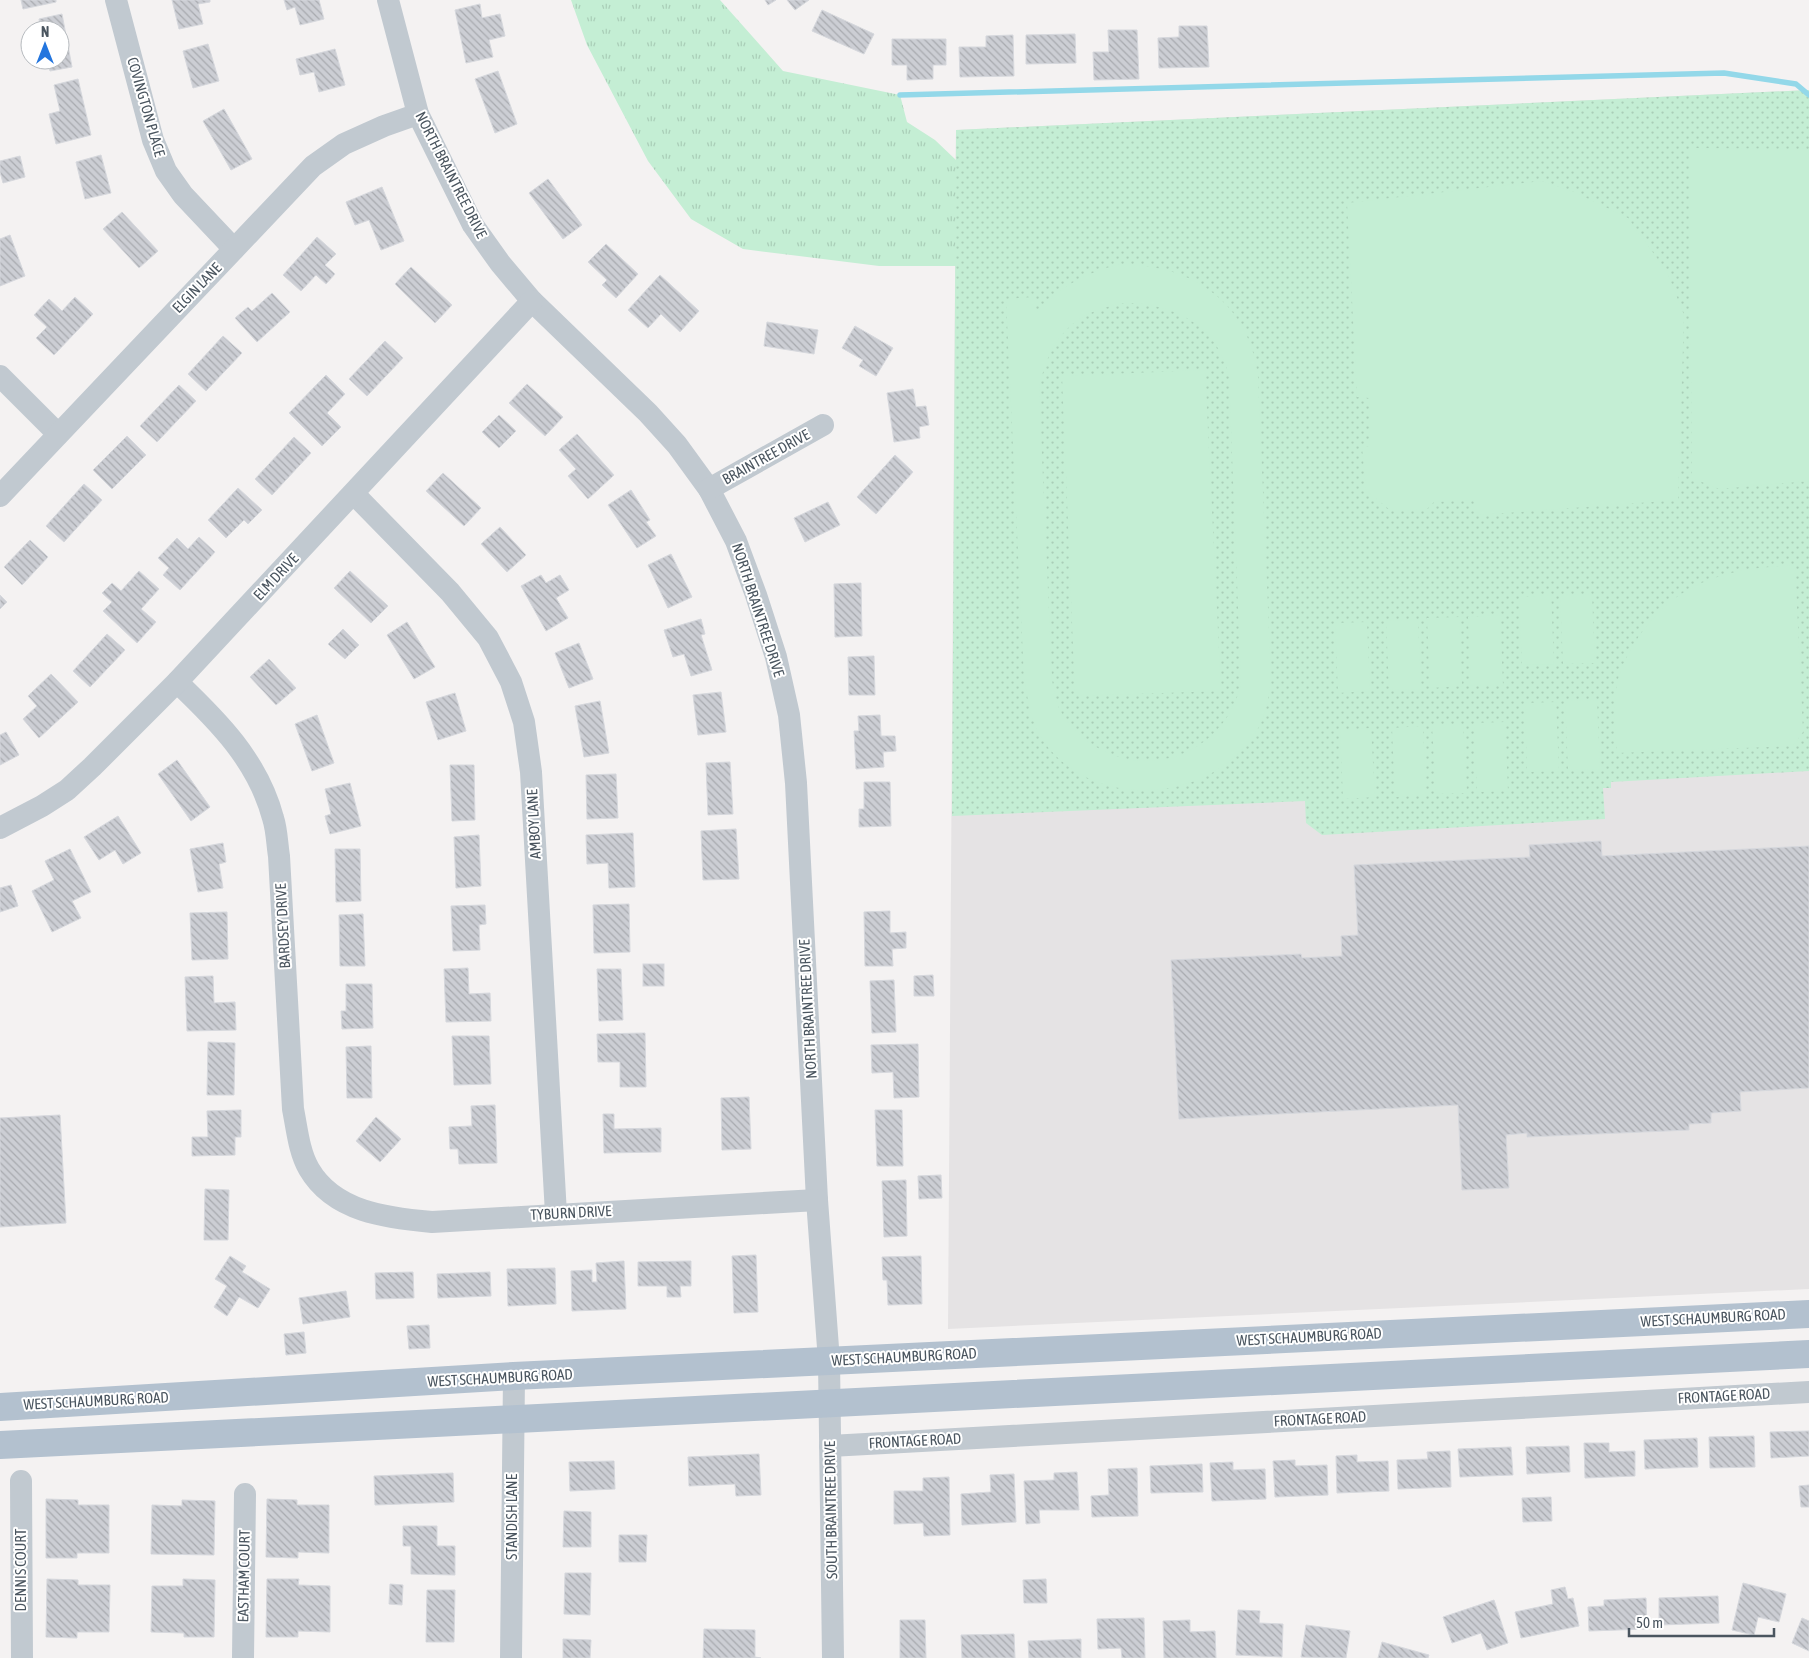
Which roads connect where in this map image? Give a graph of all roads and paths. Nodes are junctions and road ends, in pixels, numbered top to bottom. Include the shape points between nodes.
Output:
1 (116, 0) edge
2 (388, 0) edge
3 (418, 114) junction
4 (234, 249) junction
5 (532, 301) junction
6 (0, 376) edge
7 (822, 426) dead end
8 (58, 434) junction
9 (709, 489) junction
10 (354, 494) junction
11 (0, 496) edge
12 (177, 682) junction
13 (0, 828) edge
14 (330, 1194) joint
15 (818, 1200) junction
16 (556, 1214) junction
17 (1809, 1314) edge
18 (1809, 1354) edge
19 (829, 1361) junction
20 (514, 1376) junction
21 (1809, 1392) edge
22 (830, 1403) junction
23 (0, 1407) edge
24 (512, 1420) junction
25 (0, 1445) edge
26 (830, 1446) junction
27 (21, 1481) dead end
28 (246, 1494) dead end
29 (22, 1658) edge
30 (243, 1658) edge
31 (511, 1658) edge
32 (833, 1658) edge

1 - 4 street, COVINGTON PLACE via 153,140 166,171 183,195
2 - 3 street, NORTH BRAINTREE DRIVE
3 - 4 street, ELGIN LANE via 344,144 313,166
3 - 5 street, NORTH BRAINTREE DRIVE via 473,225
4 - 8 street, ELGIN LANE
5 - 9 street, NORTH BRAINTREE DRIVE via 648,413
5 - 10 street, ELM DRIVE
6 - 8 street
7 - 9 street, BRAINTREE DRIVE
8 - 11 street, ELGIN LANE
9 - 15 street, NORTH BRAINTREE DRIVE via 736,541 756,594 776,657 789,714
10 - 12 street, ELM DRIVE
10 - 16 street, AMBOY LANE via 450,592 488,638 510,682 524,722 531,772
12 - 13 street, ELM DRIVE via 66,790
12 - 14 street, BARDSEY DRIVE via 218,721 238,747 258,779 273,818 279,856 293,1109 309,1169
14 - 16 street, TYBURN DRIVE via 358,1209 400,1219 432,1222
15 - 16 street, TYBURN DRIVE
15 - 19 street, NORTH BRAINTREE DRIVE
17 - 19 main road, WEST SCHAUMBURG ROAD
18 - 22 main road
19 - 20 main road, WEST SCHAUMBURG ROAD
19 - 22 street, SOUTH BRAINTREE DRIVE
20 - 23 main road, WEST SCHAUMBURG ROAD
20 - 24 street, STANDISH LANE
21 - 26 street, FRONTAGE ROAD
22 - 24 main road
22 - 26 street, SOUTH BRAINTREE DRIVE
24 - 25 main road
24 - 31 street, STANDISH LANE
26 - 32 street, SOUTH BRAINTREE DRIVE
27 - 29 street, DENNIS COURT
28 - 30 street, EASTHAM COURT

